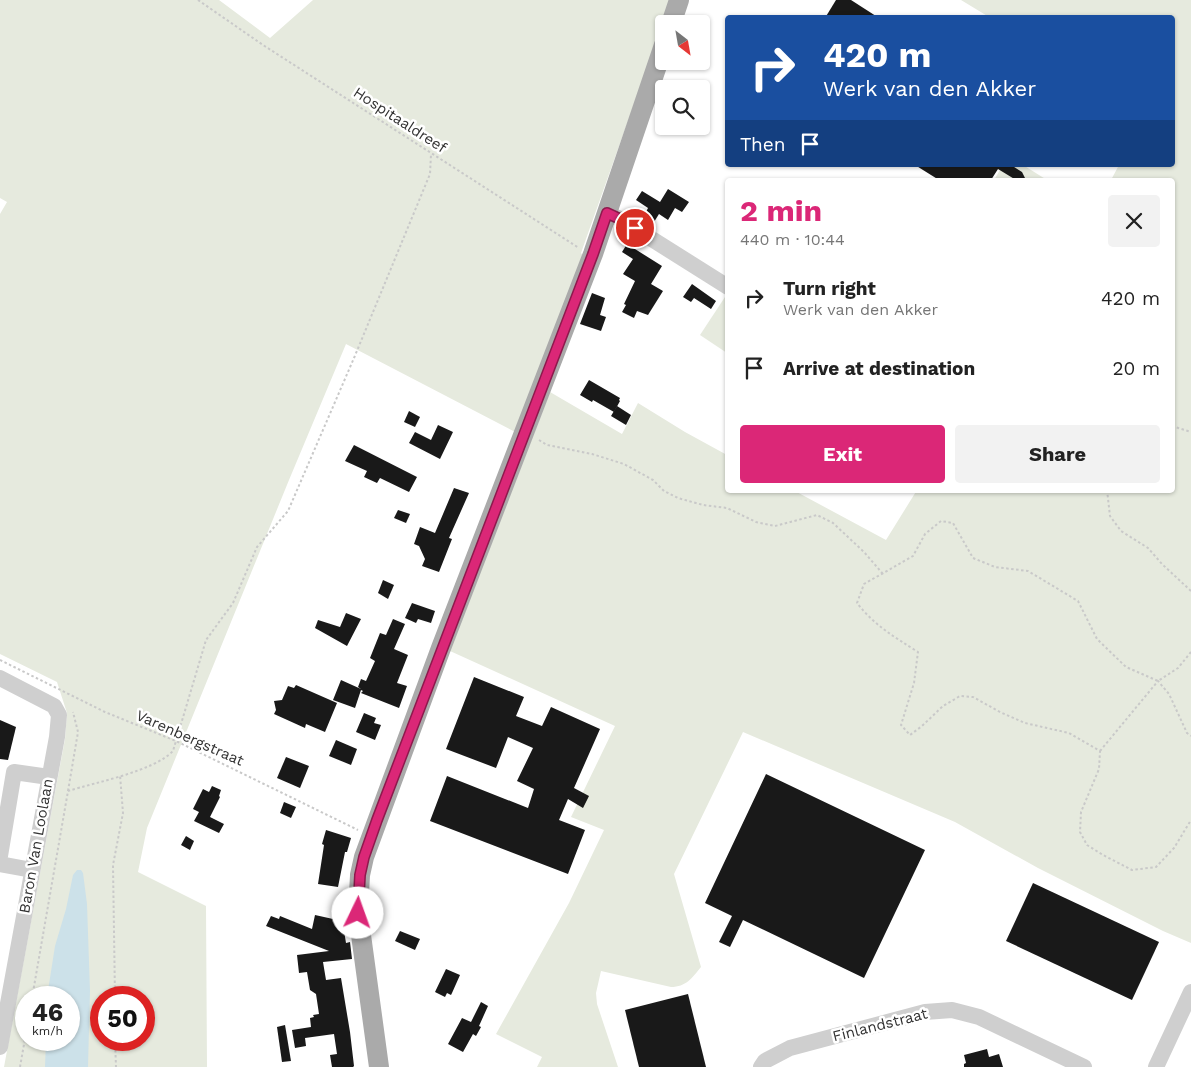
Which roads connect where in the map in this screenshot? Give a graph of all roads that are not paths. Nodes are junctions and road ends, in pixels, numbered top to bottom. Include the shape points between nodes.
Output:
1 (679, 0) edge
2 (674, 15) edge
3 (656, 70) edge
4 (607, 213) junction
5 (725, 285) edge
6 (0, 678) edge
7 (49, 777) junction
8 (0, 856) edge
9 (0, 864) edge
10 (32, 870) junction
11 (7, 965) edge
12 (1191, 992) edge
13 (0, 1047) edge
14 (379, 1067) edge
15 (761, 1067) edge
16 (1084, 1067) edge
17 (1156, 1067) edge

1 - 2 main road
3 - 4 main road
4 - 5 street
4 - 14 main road via 360,875 360,939
6 - 7 street, Baron Van Loolaan via 54,706 59,715
7 - 8 street via 14,772
7 - 10 street, Baron Van Loolaan
9 - 10 street
10 - 11 street, Baron Van Loolaan
11 - 13 street, Baron Van Loolaan
12 - 17 street
15 - 16 street, Finlandstraat via 790,1048 925,1012 952,1010 979,1017

